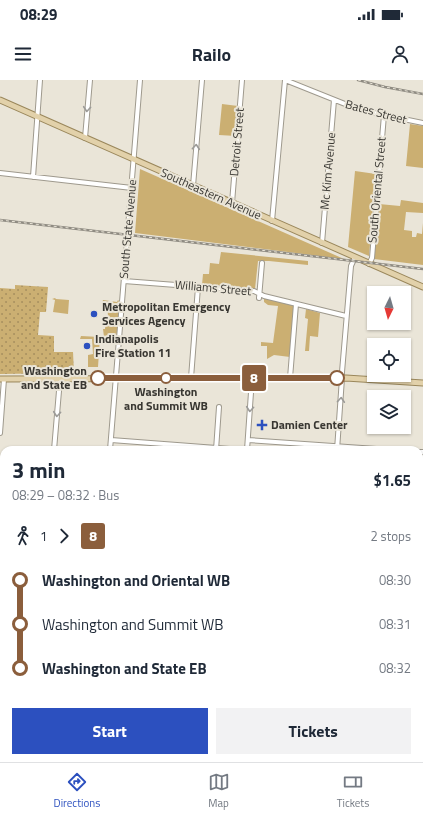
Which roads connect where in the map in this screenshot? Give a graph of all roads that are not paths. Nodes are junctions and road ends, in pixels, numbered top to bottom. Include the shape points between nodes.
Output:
1 (40, 80) edge
2 (90, 80) edge
3 (140, 80) edge
4 (202, 80) edge
5 (242, 80) edge
6 (285, 80) edge
7 (0, 100) edge
8 (334, 100) junction
9 (384, 115) junction
10 (38, 117) junction
11 (423, 123) edge
12 (85, 138) junction
13 (134, 160) junction
14 (0, 173) edge
15 (33, 177) junction
16 (193, 186) junction
17 (132, 188) junction
18 (232, 203) junction
19 (272, 221) junction
20 (322, 243) junction
21 (355, 257) junction
22 (262, 263) dead end
23 (369, 264) junction
24 (124, 282) junction
25 (198, 287) junction
26 (423, 287) edge
27 (259, 293) junction
28 (259, 298) dead end
29 (296, 304) junction
30 (346, 316) junction
31 (116, 378) junction
32 (191, 378) junction
33 (252, 378) junction
34 (290, 378) junction
35 (342, 378) junction
36 (2, 379) edge
37 (60, 379) junction
38 (423, 383) edge
39 (219, 407) dead end
40 (0, 433) edge
41 (111, 440) junction
42 (248, 440) junction
43 (54, 446) edge
44 (110, 446) edge
45 (181, 446) edge
46 (216, 446) edge
47 (247, 446) edge
48 (315, 446) edge
49 (337, 446) edge

1 - 10 street
2 -> 12 street
3 - 13 street, South State Avenue
16 -> 4 street
5 - 18 street, Detroit Street
6 - 8 street, Bates Street
6 - 19 street
7 - 10 main road, Southeastern Avenue
8 - 9 street, Bates Street via 360,110
8 - 20 street, Mc Kim Avenue
9 - 11 street, Bates Street
9 - 23 street, South Oriental Street via 372,258
10 - 12 main road, Southeastern Avenue
10 - 15 street
12 - 13 main road, Southeastern Avenue
13 - 16 main road, Southeastern Avenue
13 - 17 street, South State Avenue
14 - 15 street
15 - 17 street
16 - 18 main road, Southeastern Avenue
17 - 24 street, South State Avenue
18 - 19 main road, Southeastern Avenue
19 - 20 main road, Southeastern Avenue
20 - 21 main road, Southeastern Avenue
21 - 23 main road, Southeastern Avenue
21 - 30 street via 351,266
22 - 27 street
23 - 26 main road, Southeastern Avenue
24 - 25 street, Williams Street
24 - 31 street, South State Avenue
25 - 27 street, Williams Street
25 - 32 street
27 - 28 street
27 - 29 street, Williams Street
29 - 30 street, Williams Street
29 - 34 street
30 - 35 street
31 - 32 main road
31 - 37 main road
31 - 41 street, South State Avenue
32 - 33 main road
33 - 34 main road
33 -> 42 street
34 - 35 main road
35 - 38 main road
49 -> 35 street
36 - 37 main road
36 - 40 street
37 -> 43 street
39 - 46 street
41 - 44 street, South State Avenue
41 - 45 street
42 - 47 street
42 - 48 street

